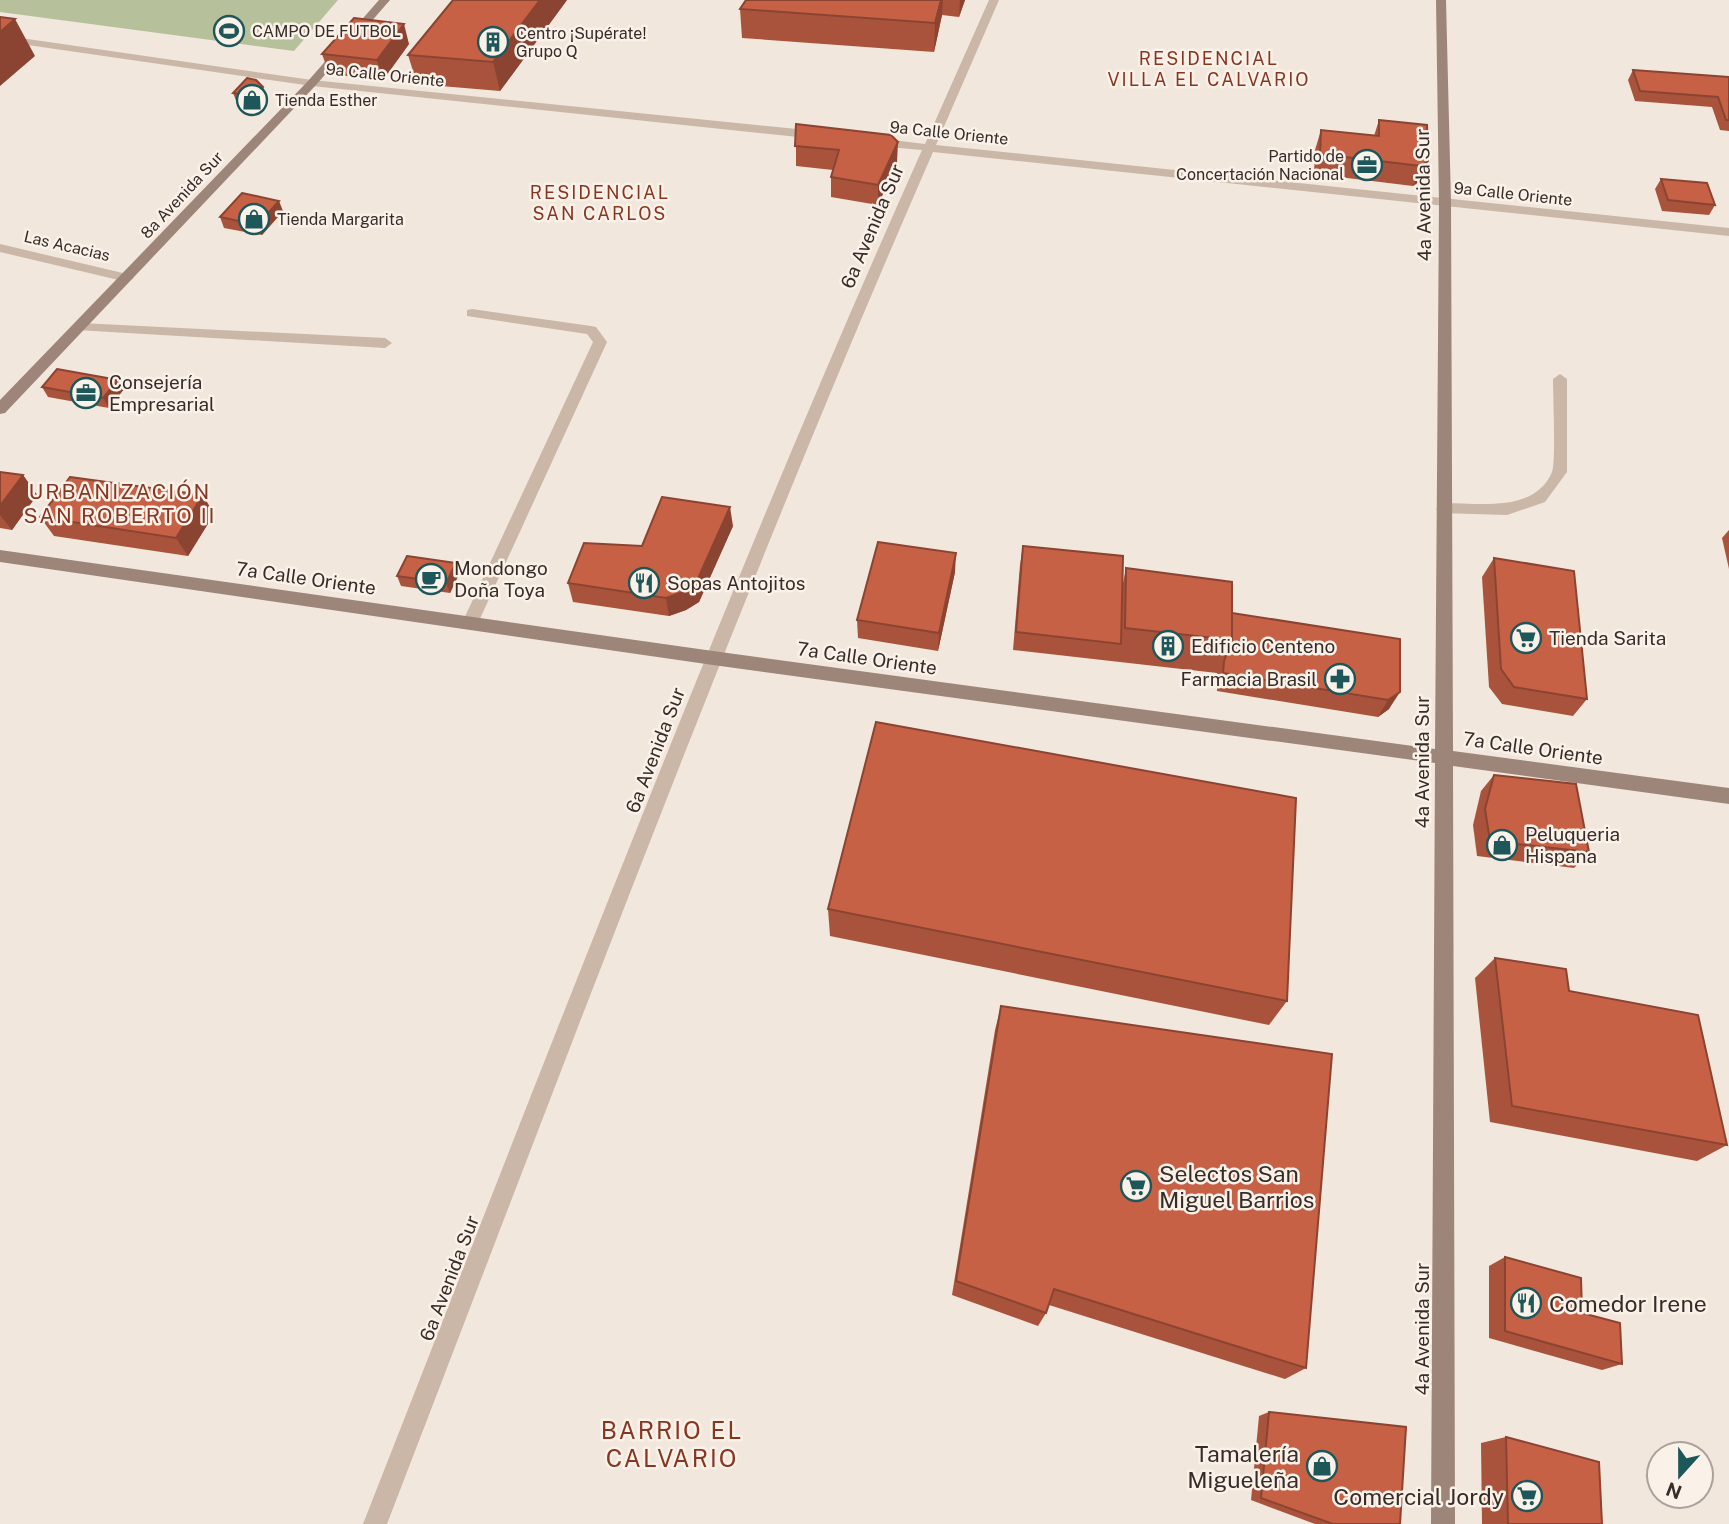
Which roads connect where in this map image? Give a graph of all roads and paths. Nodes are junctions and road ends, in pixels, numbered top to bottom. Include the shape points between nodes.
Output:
1 (385, 0) edge
2 (994, 0) edge
3 (1441, 0) edge
4 (0, 38) edge
5 (312, 83) junction
6 (832, 137) edge
7 (859, 140) edge
8 (928, 147) junction
9 (1445, 203) junction
10 (1729, 232) edge
11 (0, 248) edge
12 (127, 278) junction
13 (472, 313) dead end
14 (81, 327) junction
15 (385, 343) dead end
16 (1560, 379) dead end
17 (0, 409) edge
18 (1444, 509) junction
19 (0, 556) edge
20 (470, 623) junction
21 (713, 658) junction
22 (1443, 757) junction
23 (1729, 796) edge
24 (375, 1524) edge
25 (1443, 1524) edge

1 - 5 street, 8a Avenida Sur
2 - 8 street, 6a Avenida Sur
3 - 9 street, 4a Avenida Sur
4 - 5 street, 9a Calle Oriente
5 - 6 street, 9a Calle Oriente
5 - 12 street, 8a Avenida Sur
7 - 8 street, 9a Calle Oriente
8 - 9 street, 9a Calle Oriente
8 - 21 street, 6a Avenida Sur
9 - 10 street, 9a Calle Oriente
9 - 18 street, 4a Avenida Sur
11 - 12 street, Las Acacias
12 - 14 street, 8a Avenida Sur
13 - 20 street via 591,330 600,342
14 - 15 street
14 - 17 street, 8a Avenida Sur
16 - 18 street via 1560,472 1540,498 1507,509
18 - 22 street, 4a Avenida Sur
19 - 20 street, 7a Calle Oriente
20 - 21 street, 7a Calle Oriente
21 - 22 street, 7a Calle Oriente
21 - 24 street, 6a Avenida Sur
22 - 23 street, 7a Calle Oriente
22 - 25 street, 4a Avenida Sur

